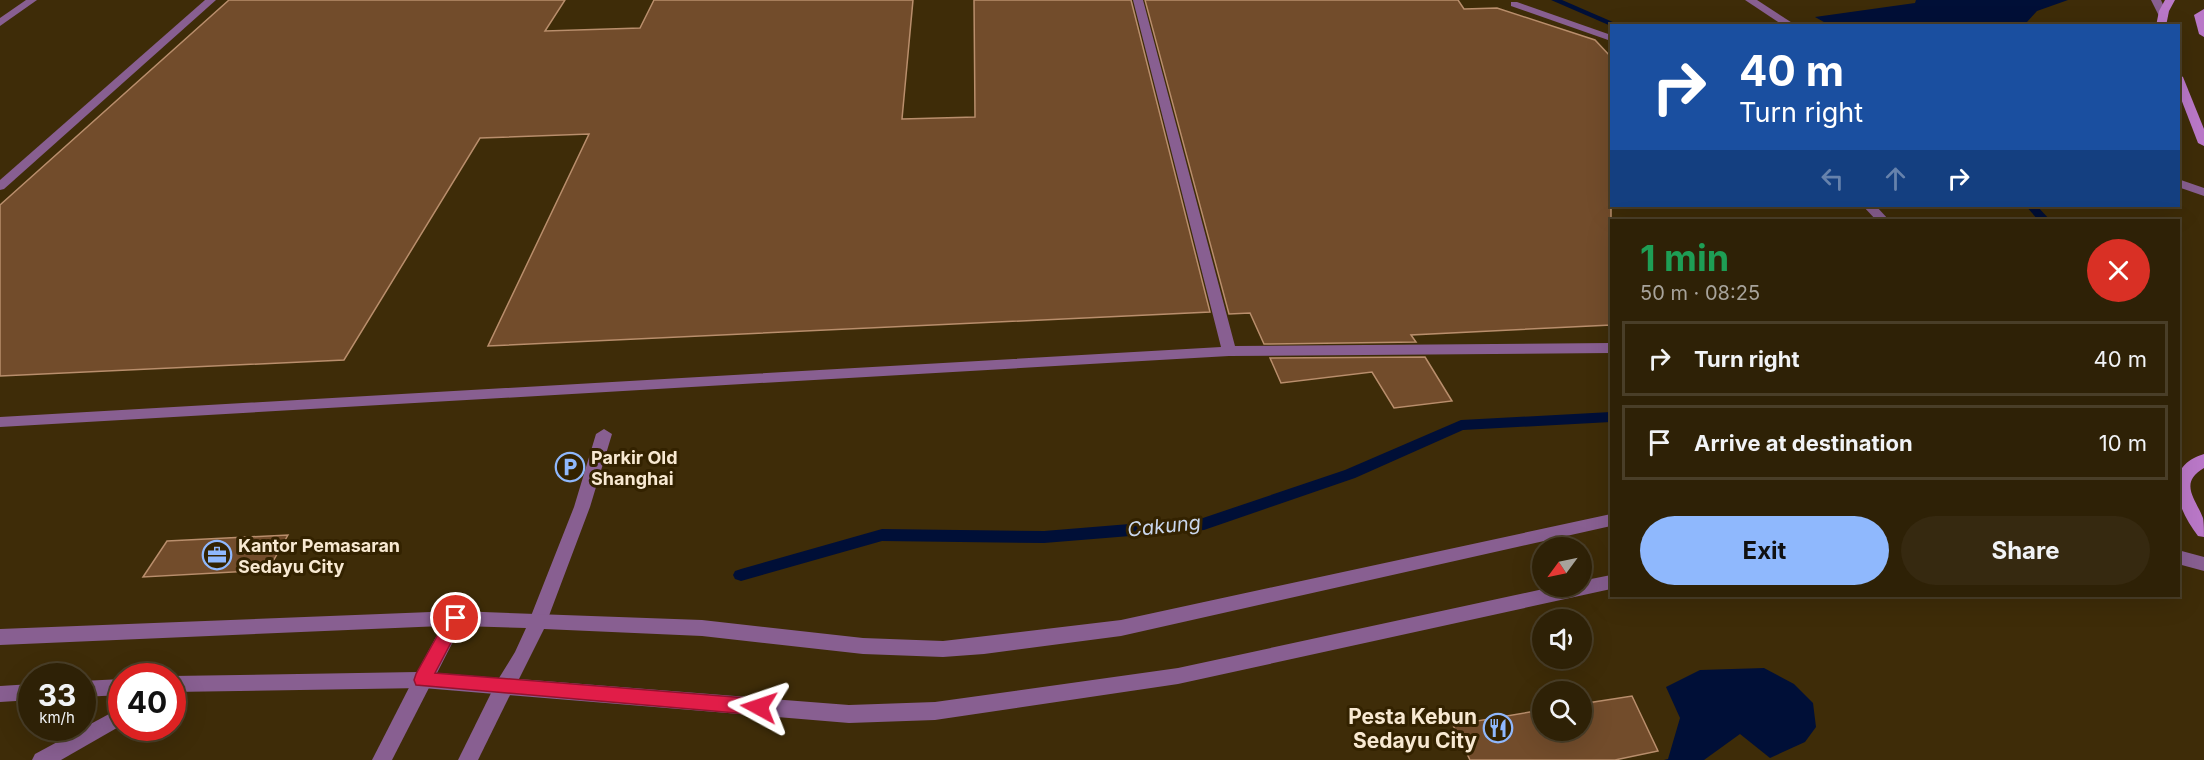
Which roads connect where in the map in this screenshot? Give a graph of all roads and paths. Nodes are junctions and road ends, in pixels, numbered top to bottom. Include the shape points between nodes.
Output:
1 (32, 0) edge
2 (211, 0) edge
3 (1138, 0) edge
4 (1750, 0) edge
5 (2156, 0) edge
6 (2170, 0) edge
7 (1514, 4) dead end
8 (2204, 12) edge
9 (2162, 21) edge
10 (0, 23) edge
11 (1789, 24) edge
12 (2204, 34) edge
13 (1610, 38) edge
14 (2180, 82) edge
15 (2204, 143) edge
16 (2180, 184) edge
17 (0, 186) edge
18 (2204, 192) edge
19 (1870, 207) edge
20 (1882, 219) edge
21 (1610, 348) edge
22 (1229, 351) junction
23 (0, 422) edge
24 (604, 435) dead end
25 (2191, 465) edge
26 (1610, 520) edge
27 (2204, 531) edge
28 (2180, 557) edge
29 (2204, 564) edge
30 (1610, 582) edge
31 (456, 618) junction
32 (538, 621) junction
33 (0, 637) edge
34 (423, 680) junction
35 (186, 684) edge
36 (504, 687) junction
37 (18, 693) edge
38 (0, 694) edge
39 (108, 723) edge
40 (42, 760) edge
41 (382, 760) edge
42 (468, 760) edge

1 - 10 street
2 - 17 street
3 - 22 street
4 - 11 street
5 - 9 street
6 - 9 main road
7 - 13 street
8 - 12 main road via 2199,15
14 - 15 main road
16 - 18 street
19 - 20 street
21 - 22 street
22 - 23 street
24 - 32 street via 582,507
25 - 27 main road via 2182,478 2182,496
26 - 32 street via 1121,628 984,646 863,646 702,628
28 - 29 street
30 - 36 street via 1178,676 935,711 849,714
31 - 32 street
31 - 33 street
31 - 34 street
32 - 36 street
34 - 35 street
34 - 36 street
34 - 41 street
36 - 42 street
37 - 38 street
39 - 40 street

